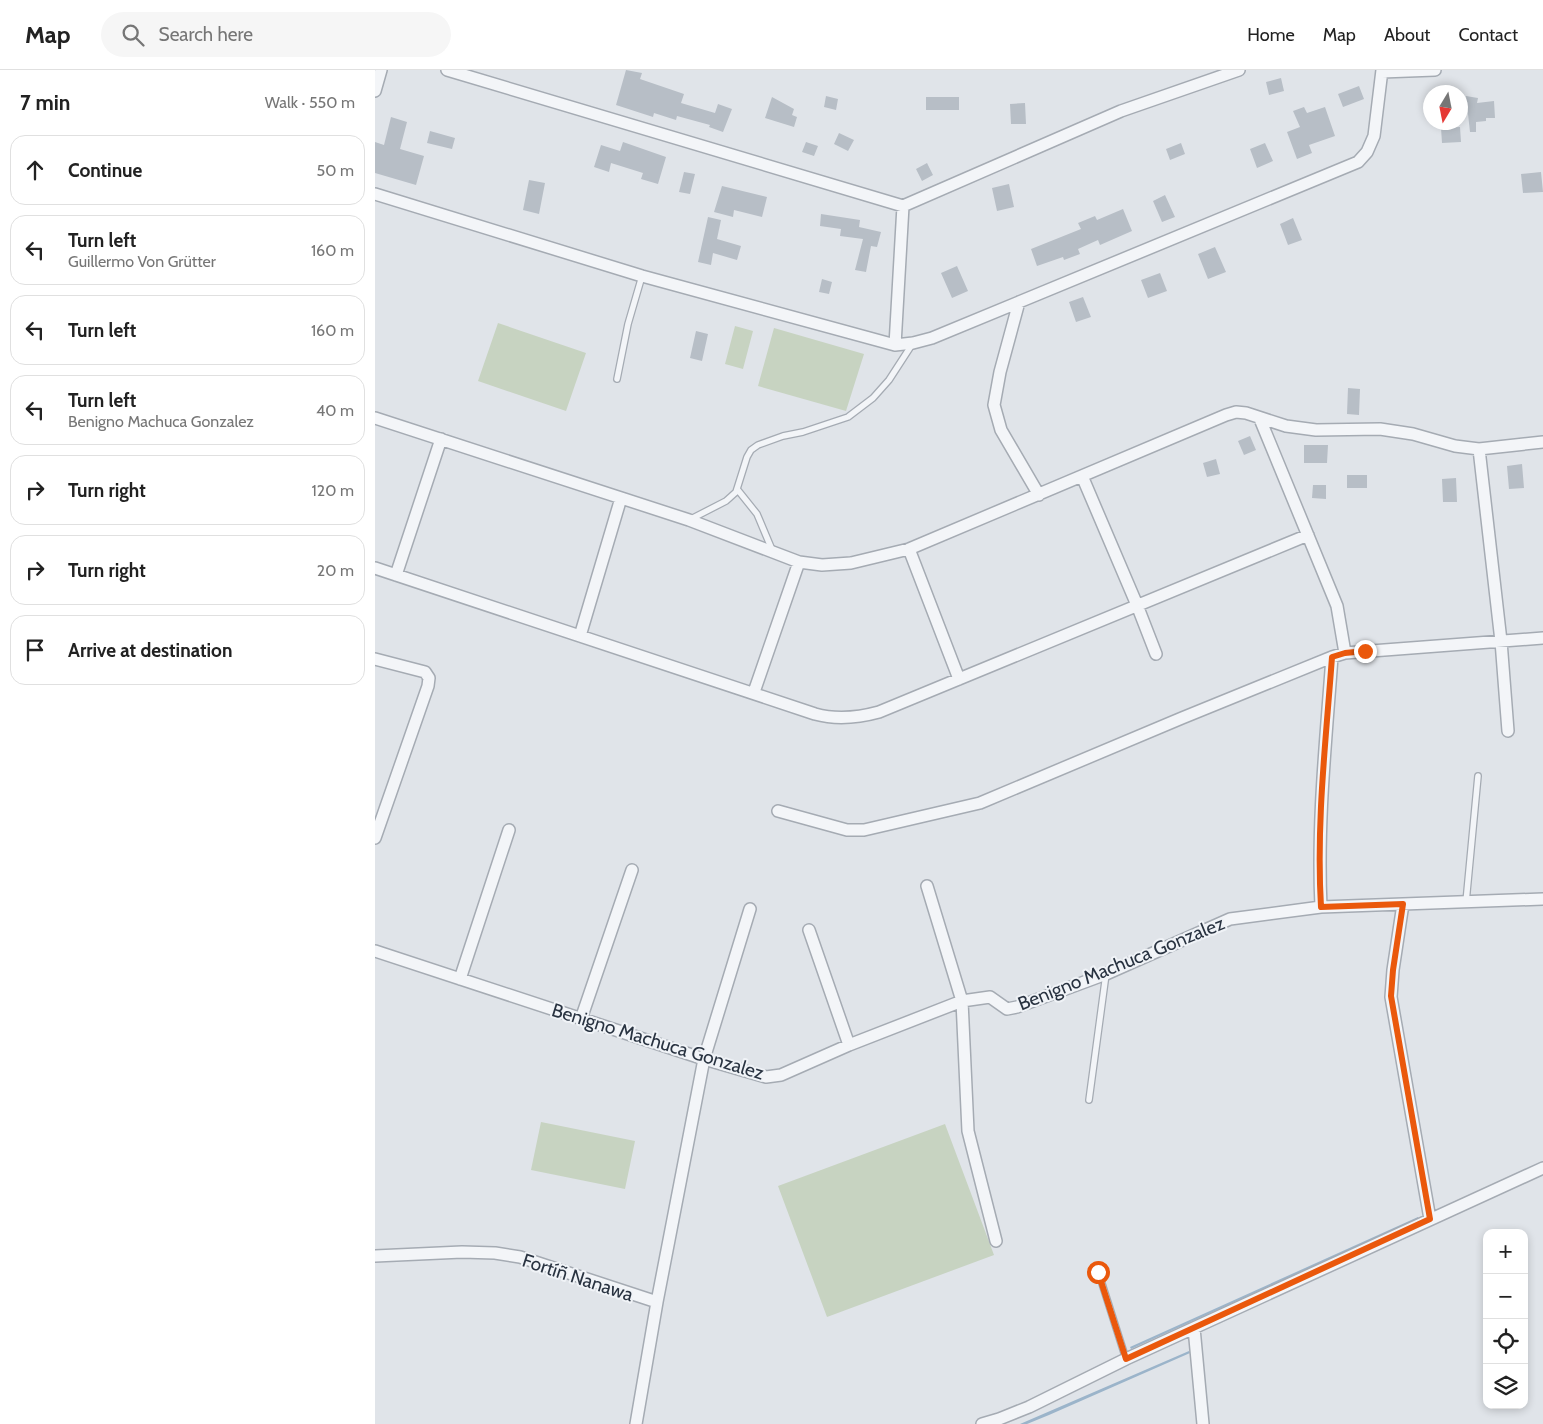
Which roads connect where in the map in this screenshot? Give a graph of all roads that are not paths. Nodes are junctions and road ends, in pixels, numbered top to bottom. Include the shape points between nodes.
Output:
1 (381, 70) edge
2 (447, 70) edge
3 (1239, 70) edge
4 (1435, 70) edge
5 (1382, 71) edge
6 (375, 91) edge
7 (375, 194) edge
8 (903, 206) junction
9 (642, 276) junction
10 (1019, 302) junction
11 (913, 343) junction
12 (895, 345) junction
13 (617, 379) dead end
14 (375, 418) edge
15 (1259, 419) junction
16 (441, 439) junction
17 (1543, 442) edge
18 (1479, 449) junction
19 (1082, 476) junction
20 (737, 489) junction
21 (1039, 495) junction
22 (621, 498) junction
23 (689, 520) junction
24 (1308, 535) junction
25 (909, 549) junction
26 (773, 552) junction
27 (799, 562) junction
28 (375, 568) edge
29 (396, 575) junction
30 (1137, 605) junction
31 (580, 636) junction
32 (1543, 638) edge
33 (1501, 641) junction
34 (1345, 653) junction
35 (1156, 654) dead end
36 (1332, 657) junction
37 (375, 659) edge
38 (959, 679) junction
39 (754, 692) junction
40 (1508, 732) dead end
41 (1478, 776) dead end
42 (778, 811) dead end
43 (509, 830) dead end
44 (375, 838) edge
45 (632, 870) dead end
46 (927, 886) dead end
47 (1543, 899) edge
48 (1466, 902) junction
49 (1403, 904) junction
50 (1321, 907) junction
51 (750, 909) dead end
52 (809, 930) dead end
53 (375, 951) edge
54 (1105, 974) junction
55 (460, 979) junction
56 (962, 1001) junction
57 (581, 1019) junction
58 (849, 1045) junction
59 (704, 1059) junction
60 (1089, 1100) dead end
61 (1543, 1168) edge
62 (1430, 1219) junction
63 (996, 1241) dead end
64 (375, 1256) edge
65 (1098, 1272) dead end
66 (657, 1302) junction
67 (1194, 1328) junction
68 (1126, 1359) junction
69 (636, 1424) edge
70 (983, 1424) edge
71 (1203, 1424) edge

1 - 6 street
2 - 8 street
3 - 8 street via 1121,111
4 - 5 street
5 - 10 street via 1374,136 1367,152 1357,162
7 - 9 street
8 - 12 street
9 - 12 street
9 - 13 lane via 627,324
10 - 11 street
10 - 21 street via 994,405 1001,430
11 - 12 street
11 - 20 lane via 889,380 873,398 848,417 783,436 751,450
14 - 16 street
15 - 18 street via 1317,430 1380,429
15 - 19 street via 1246,413 1226,415
15 - 24 street
16 - 22 street
16 - 29 street
17 - 18 street
18 - 33 street
19 - 21 street
19 - 30 street
20 - 23 lane via 726,501
20 - 26 lane via 757,514
21 - 25 street
22 - 23 street
22 - 31 street
23 - 26 street
24 - 30 street
24 - 34 street via 1337,606
25 - 27 street via 851,563
25 - 38 street
26 - 27 street
27 - 39 street
28 - 29 street
29 - 31 street
30 - 35 street
30 - 38 street
31 - 39 street
32 - 33 street
33 - 34 street
33 - 40 street
34 - 36 street
36 - 42 street via 980,803 864,830 847,830
36 - 50 street via 1320,830
37 - 44 street via 425,672 429,678
38 - 39 street via 879,712 843,718 821,715
41 - 48 lane
43 - 55 street
45 - 57 street
46 - 56 street
47 - 48 street, Benigno Machuca Gonzalez
48 - 49 street, Benigno Machuca Gonzalez
49 - 50 street, Benigno Machuca Gonzalez
49 - 62 street via 1391,996
50 - 54 street, Benigno Machuca Gonzalez via 1230,918
51 - 59 street
52 - 58 street
53 - 55 street, Benigno Machuca Gonzalez
54 - 56 street, Benigno Machuca Gonzalez via 1012,1008 1004,1007 989,997
54 - 60 lane
55 - 57 street, Benigno Machuca Gonzalez
56 - 58 street, Benigno Machuca Gonzalez
56 - 63 street via 968,1132
57 - 59 street, Benigno Machuca Gonzalez
58 - 59 street, Benigno Machuca Gonzalez via 781,1075 766,1077
59 - 66 street
61 - 62 street
62 - 67 street
64 - 66 street, Fortíñ Nanawa via 495,1253
65 - 68 lane
66 - 69 street, Fortíñ Nanawa
67 - 68 street
67 - 71 street
68 - 70 street via 1029,1407

